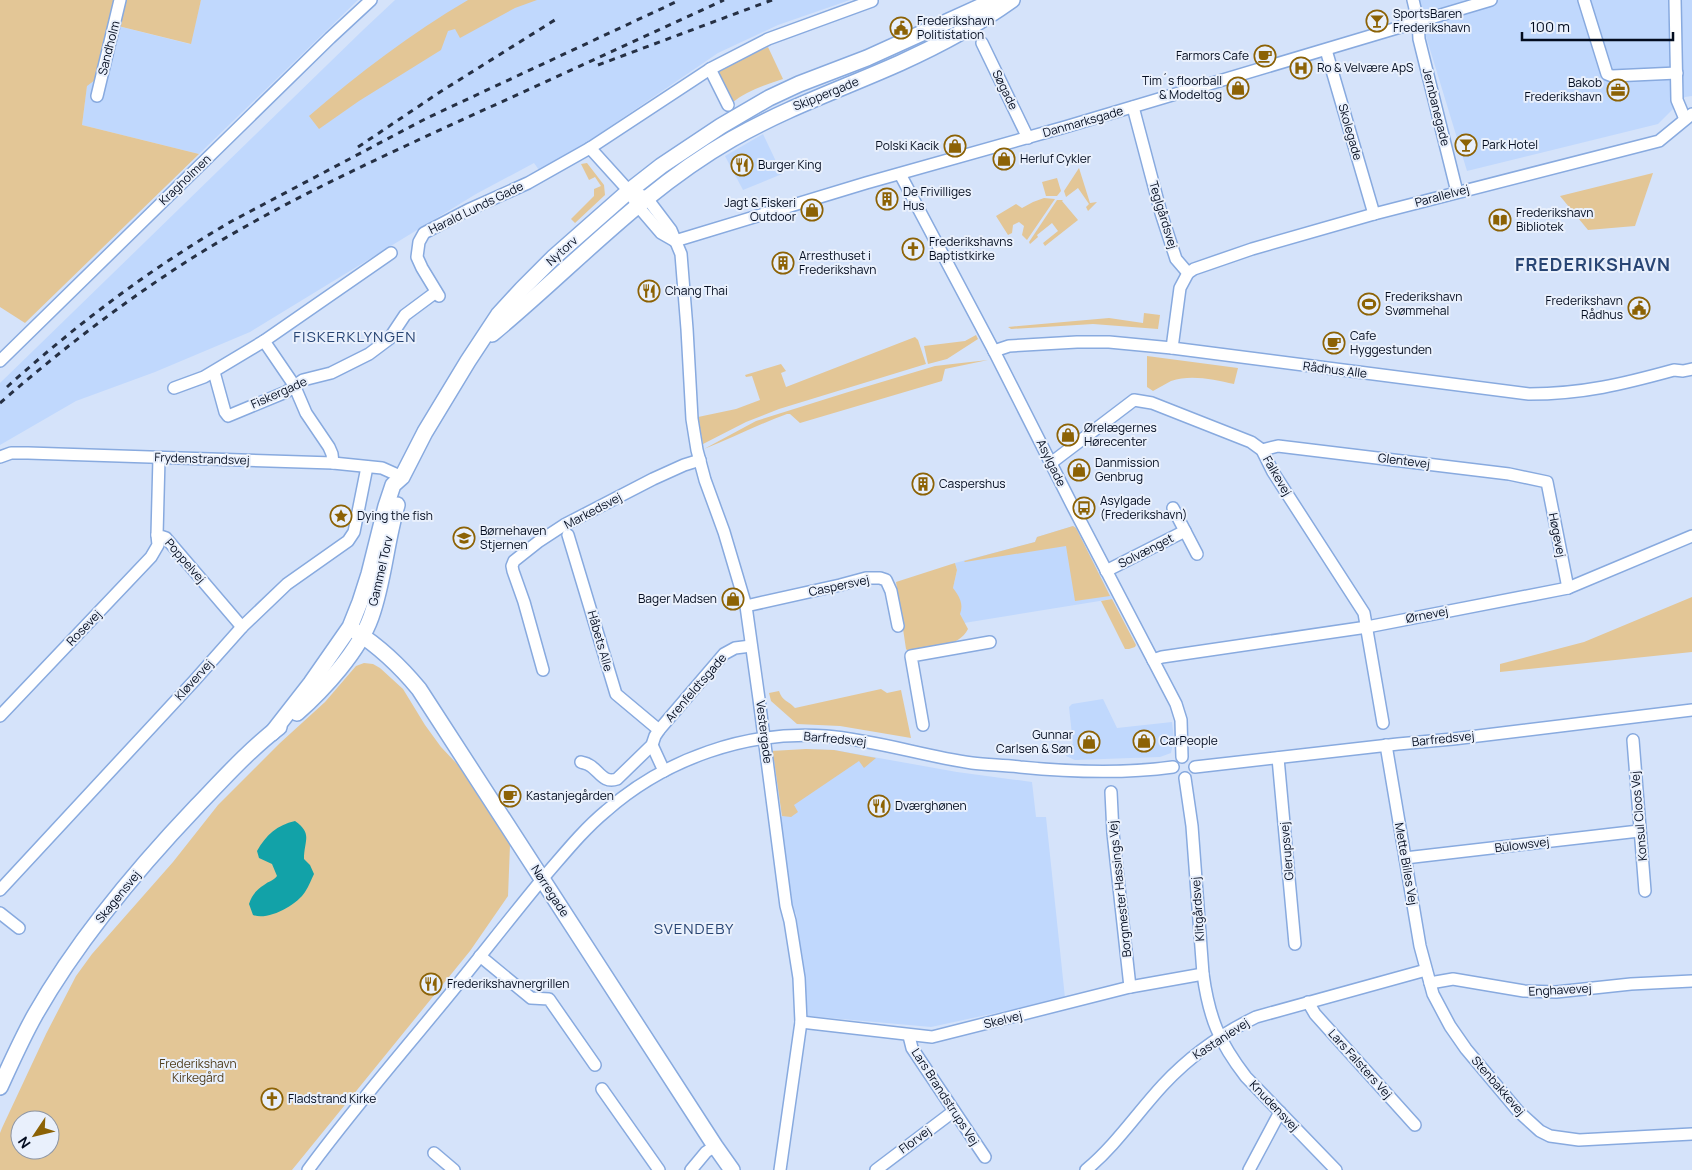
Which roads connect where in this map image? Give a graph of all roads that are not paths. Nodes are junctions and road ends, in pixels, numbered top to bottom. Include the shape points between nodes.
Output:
1 (120, 0) edge
2 (371, 0) edge
3 (995, 0) edge
4 (1012, 0) edge
5 (1413, 0) edge
6 (1491, 0) edge
7 (1584, 0) edge
8 (1675, 0) edge
9 (872, 2) dead end
10 (1418, 22) junction
11 (982, 43) dead end
12 (1326, 50) junction
13 (710, 69) junction
14 (1677, 74) junction
15 (97, 96) dead end
16 (728, 105) dead end
17 (1132, 107) junction
18 (1689, 117) edge
19 (1028, 138) junction
20 (590, 148) junction
21 (900, 174) junction
22 (629, 191) junction
23 (1457, 192) junction
24 (642, 201) junction
25 (1374, 214) junction
26 (675, 242) junction
27 (391, 253) dead end
28 (1188, 273) junction
29 (438, 294) joint
30 (503, 318) junction
31 (264, 341) junction
32 (1172, 348) junction
33 (994, 351) junction
34 (0, 361) edge
35 (1692, 361) edge
36 (1692, 368) edge
37 (1674, 370) junction
38 (214, 372) junction
39 (294, 385) junction
40 (174, 388) dead end
41 (1262, 450) junction
42 (0, 457) edge
43 (159, 458) junction
44 (700, 460) junction
45 (333, 463) junction
46 (1051, 463) junction
47 (367, 467) junction
48 (402, 477) junction
49 (1546, 482) joint
50 (1173, 508) dead end
51 (1185, 531) junction
52 (157, 535) junction
53 (568, 535) dead end
54 (1692, 536) edge
55 (1197, 554) dead end
56 (1106, 572) junction
57 (1568, 588) junction
58 (746, 606) junction
59 (898, 626) dead end
60 (242, 627) junction
61 (1367, 627) junction
62 (356, 631) junction
63 (990, 642) dead end
64 (751, 646) junction
65 (1153, 660) junction
66 (543, 670) dead end
67 (1692, 710) edge
68 (0, 716) edge
69 (1383, 723) dead end
70 (923, 725) dead end
71 (659, 730) junction
72 (764, 738) junction
73 (1633, 740) dead end
74 (652, 745) junction
75 (1386, 745) junction
76 (1182, 757) junction
77 (1278, 758) junction
78 (581, 762) dead end
79 (1173, 767) junction
80 (1195, 767) junction
81 (664, 771) junction
82 (1186, 778) junction
83 (1111, 792) dead end
84 (1639, 831) junction
85 (1405, 858) junction
86 (542, 879) junction
87 (0, 890) edge
88 (1645, 891) dead end
89 (0, 913) edge
90 (19, 928) dead end
91 (1295, 944) dead end
92 (480, 956) junction
93 (1426, 970) junction
94 (1203, 974) junction
95 (1692, 981) edge
96 (1430, 983) junction
97 (1130, 987) junction
98 (1308, 1002) junction
99 (801, 1022) junction
100 (909, 1036) junction
101 (1219, 1037) junction
102 (595, 1065) dead end
103 (0, 1087) edge
104 (602, 1089) dead end
105 (954, 1111) junction
106 (1280, 1112) junction
107 (1415, 1125) dead end
108 (1692, 1134) edge
109 (715, 1146) junction
110 (434, 1153) dead end
111 (985, 1157) dead end
112 (308, 1170) edge
113 (454, 1170) edge
114 (659, 1170) edge
115 (691, 1170) edge
116 (732, 1170) edge
117 (780, 1170) edge
118 (876, 1170) edge
119 (1086, 1170) edge
120 (1248, 1170) edge
121 (1336, 1170) edge

1 - 15 street, Sandholm
2 - 34 street, Kragholmen
3 - 22 main road, Skippergade via 769,98 721,126
4 - 24 main road, Skippergade via 940,44 751,128 710,152
5 - 10 street, Jernbanegade
6 - 10 street, Danmarksgade
7 - 14 street via 1606,74
8 - 14 street
9 - 13 street, Harald Lunds Gade via 768,40
10 - 12 street, Danmarksgade
10 - 23 street, Jernbanegade via 1419,39
11 - 19 street, Søgade
12 - 17 street, Danmarksgade
12 - 25 street, Skolegade
13 - 16 street
13 - 20 street, Harald Lunds Gade
14 - 18 street via 1677,100
17 - 19 street, Danmarksgade
17 - 28 street, Teglgårdsvej via 1176,259
18 - 23 street, Parallelvej via 1659,141
19 - 21 street, Danmarksgade
20 - 22 street
20 - 29 street, Harald Lunds Gade via 528,183 424,234 417,257
21 - 26 street, Danmarksgade
21 - 33 street, Asylgade
22 - 24 street
22 - 30 main road, Nytorv via 553,258
23 - 25 street, Parallelvej
24 - 26 street via 661,233
24 - 30 main road, Nytorv
25 - 28 street, Parallelvej via 1203,265
26 - 44 street, Vestergade via 681,254 692,419
27 - 31 street
28 - 32 street via 1180,288
29 - 39 street, Fiskergade via 405,315 389,339 368,354 331,373
30 - 48 main road, Gammel Torv via 468,361
31 - 38 street
31 - 39 street
32 - 33 street, Rådhus Alle via 1078,342 1009,346
32 - 37 street, Rådhus Alle via 1530,394 1601,388
33 - 46 street, Asylgade
35 - 37 street, Rådhus Alle
36 - 37 street, Rådhus Alle
38 - 39 street, Fiskergade via 228,416 286,392
38 - 40 street
39 - 45 street via 306,413 329,447
41 - 46 street, Falkevej via 1251,442 1152,403 1134,400
41 - 49 street, Glentevej via 1278,446 1509,474
41 - 61 street, Falkevej via 1364,613
42 - 43 street, Frydenstrandsvej via 19,453
43 - 45 street, Frydenstrandsvej
43 - 52 street, Poppelvej
44 - 58 street, Vestergade
44 - 66 street, Markedsvej via 653,479 564,525 514,561 513,571
45 - 47 street, Frydenstrandsvej
46 - 56 street, Asylgade
47 - 48 street, Frydenstrandsvej via 382,468
47 - 60 street, Kløvervej via 354,532 348,541 288,584
48 - 62 main road, Gammel Torv via 371,617
49 - 57 street, Høgevej
50 - 51 street, Solvænget
51 - 55 street, Solvænget
51 - 56 street, Solvænget
52 - 60 street, Poppelvej via 166,538
52 - 68 street, Rosevej via 158,545 151,557
53 - 71 street, Håbets Alle via 616,694
54 - 57 street, Ørnevej
56 - 65 street, Asylgade
57 - 61 street, Ørnevej
58 - 59 street, Caspersvej via 866,578 880,578 886,580 891,590
58 - 64 street, Vestergade
60 - 87 street, Kløvervej
61 - 65 street, Ørnevej
61 - 69 street, Falkevej
62 - 86 main road, Nørregade via 401,667 419,689
62 - 103 main road, Skagensvej via 272,733 170,835 88,934 34,1016
63 - 70 street via 911,656
64 - 71 street, Arenfeldtsgade via 735,648 724,654
64 - 72 street, Vestergade
65 - 76 street, Asylgade via 1181,720
67 - 75 street, Barfredsvej
71 - 74 street, Arenfeldtsgade
72 - 79 street, Barfredsvej via 826,736 890,745 972,763 1040,769 1108,772
72 - 81 street, Barfredsvej via 716,749
72 - 99 street, Vestergade via 799,978
73 - 84 street, Konsul Cloos Vej
74 - 78 street, Arenfeldtsgade via 613,781
74 - 81 street
75 - 77 street, Barfredsvej
75 - 85 street, Mette Billes Vej
76 - 79 street
76 - 80 street via 1189,758
77 - 80 street, Barfredsvej
77 - 91 street, Glerupsvej
79 - 82 street via 1176,774
80 - 82 street via 1191,776
81 - 86 street, Barfredsvej via 606,810
82 - 94 street, Klitgårdsvej
83 - 97 street, Borgmester Hassings Vej
84 - 85 street, Bülowsvej
84 - 88 street, Konsul Cloos Vej
85 - 93 street, Mette Billes Vej
86 - 92 street, Barfredsvej
86 - 109 main road, Nørregade
89 - 90 street
92 - 102 street via 531,998 549,999
92 - 112 street, Barfredsvej
93 - 96 street, Mette Billes Vej
93 - 98 street, Kastanievej
94 - 97 street, Skelvej
94 - 101 street, Klitgårdsvej via 1210,1012
95 - 96 street, Enghavevej via 1556,992 1524,991 1453,979
96 - 108 street, Stenbakkevej via 1438,1007 1466,1049 1518,1111 1540,1131 1550,1136 1579,1140
97 - 100 street, Skelvej via 932,1037
98 - 101 street, Kastanievej via 1256,1017
98 - 107 street, Lars Falsters Vej via 1315,1014
99 - 100 street, Skelvej
99 - 117 street, Vestergade
100 - 105 street, Lars Brandstrups Vej via 912,1048
101 - 106 street, Knudensvej via 1246,1077
101 - 119 street, Kastanievej via 1163,1085 1117,1140
104 - 114 street
105 - 111 street, Lars Brandstrups Vej
105 - 118 street, Florvej
106 - 120 street
106 - 121 street, Knudensvej
109 - 115 street
109 - 116 main road, Nørregade
110 - 113 street

